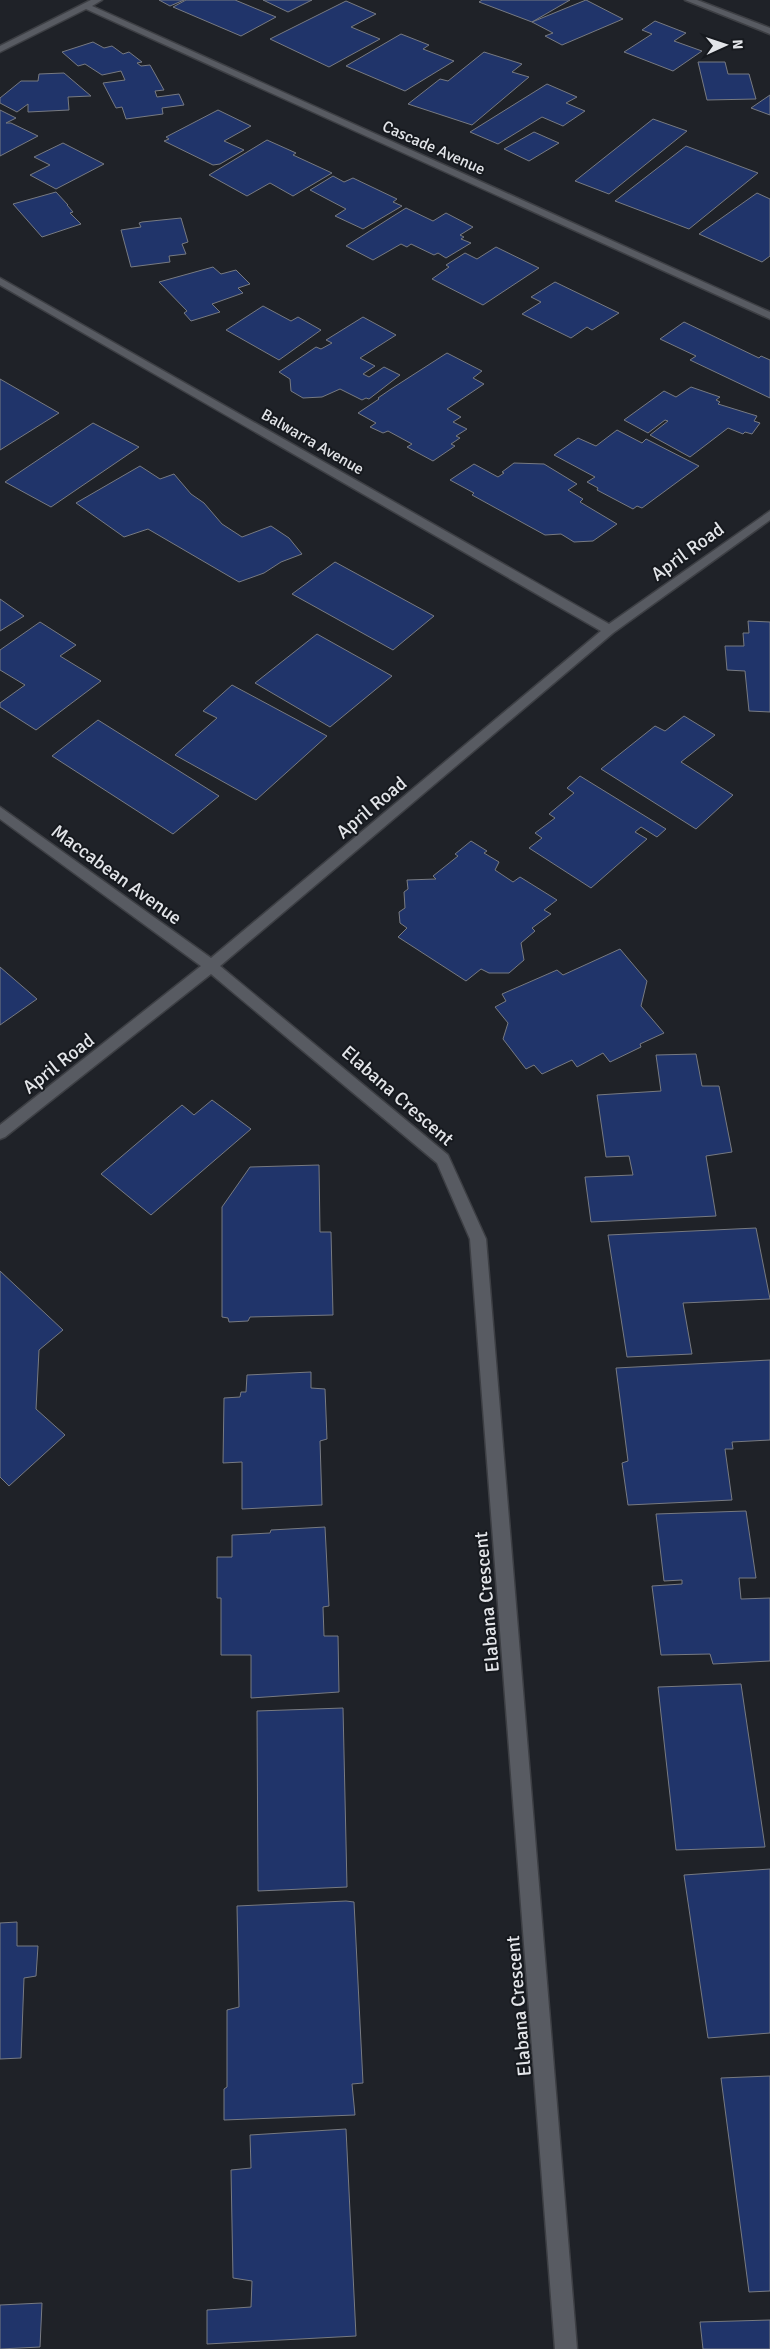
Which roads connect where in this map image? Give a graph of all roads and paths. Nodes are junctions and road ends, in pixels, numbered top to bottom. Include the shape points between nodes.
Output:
1 (98, 0) edge
2 (689, 0) edge
3 (86, 6) junction
4 (770, 31) edge
5 (0, 49) edge
6 (0, 281) edge
7 (770, 316) edge
8 (770, 515) edge
9 (609, 630) junction
10 (0, 812) edge
11 (211, 966) junction
12 (0, 1133) edge
13 (566, 2349) edge

1 - 3 street
2 - 4 street
3 - 5 street
3 - 7 street, Cascade Avenue
6 - 9 street, Balwarra Avenue
8 - 9 street, April Road
9 - 11 street, April Road
10 - 11 street, Maccabean Avenue
11 - 12 street, April Road
11 - 13 street, Elabana Crescent via 443,1159 478,1239

